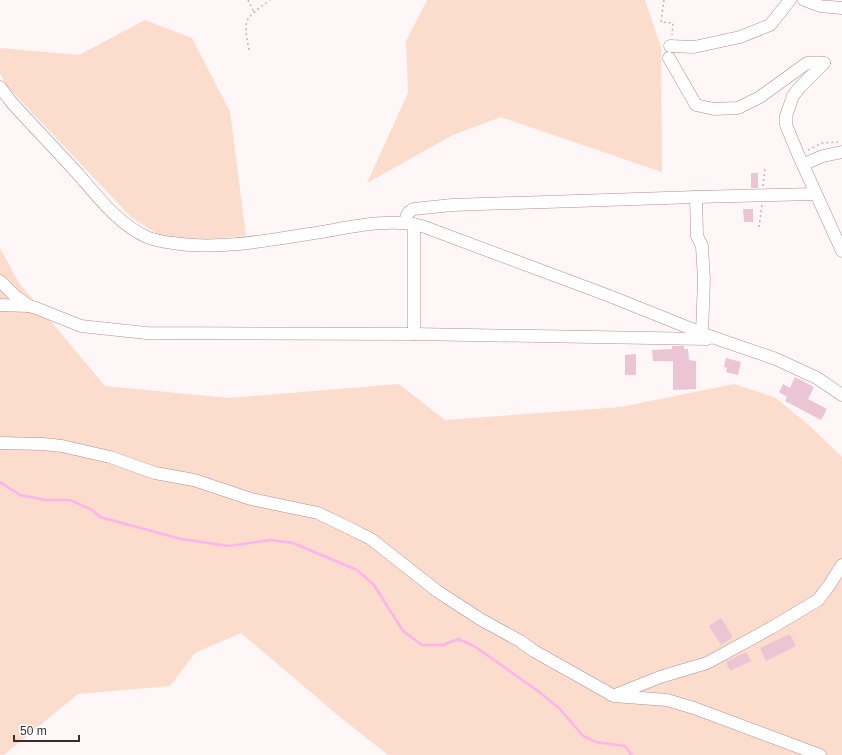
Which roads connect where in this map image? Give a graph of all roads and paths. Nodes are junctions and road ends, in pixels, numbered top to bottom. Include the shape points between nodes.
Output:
1 (248, 0) edge
2 (270, 0) edge
3 (664, 0) edge
4 (790, 0) edge
5 (804, 0) edge
6 (842, 8) edge
7 (254, 12) junction
8 (670, 46) joint
9 (249, 50) dead end
10 (669, 58) dead end
11 (0, 87) edge
12 (842, 152) edge
13 (804, 164) junction
14 (816, 194) junction
15 (696, 197) junction
16 (410, 223) junction
17 (842, 251) edge
18 (0, 281) edge
19 (0, 305) edge
20 (29, 306) junction
21 (414, 334) junction
22 (707, 334) junction
23 (842, 395) edge
24 (0, 443) edge
25 (842, 565) edge
26 (614, 696) junction
27 (820, 755) edge

1 - 7 path
2 - 7 path
3 - 8 path via 661,22 673,23
4 - 8 street via 770,25 740,37 694,47
5 - 6 street via 820,6
7 - 9 path via 248,18 245,28
10 - 13 street via 696,105 714,109 738,108 760,97 808,62 824,63 793,96 786,116 786,125
11 - 16 street via 110,210 150,239 216,246 368,224
12 - 13 street
13 - 14 street
14 - 15 street
14 - 17 street
15 - 16 street via 452,205 409,211 406,215
15 - 22 street via 697,236 702,246
16 - 21 street
16 - 22 street via 432,229
18 - 20 street
19 - 20 street
20 - 21 street via 81,326 146,333
21 - 22 street via 707,339
22 - 23 street via 800,370
24 - 26 street via 62,446 110,457 155,473 194,480 251,499 318,513 371,539 437,591 480,619
25 - 26 street via 818,600 771,628 707,663 660,677
26 - 27 street via 667,700

